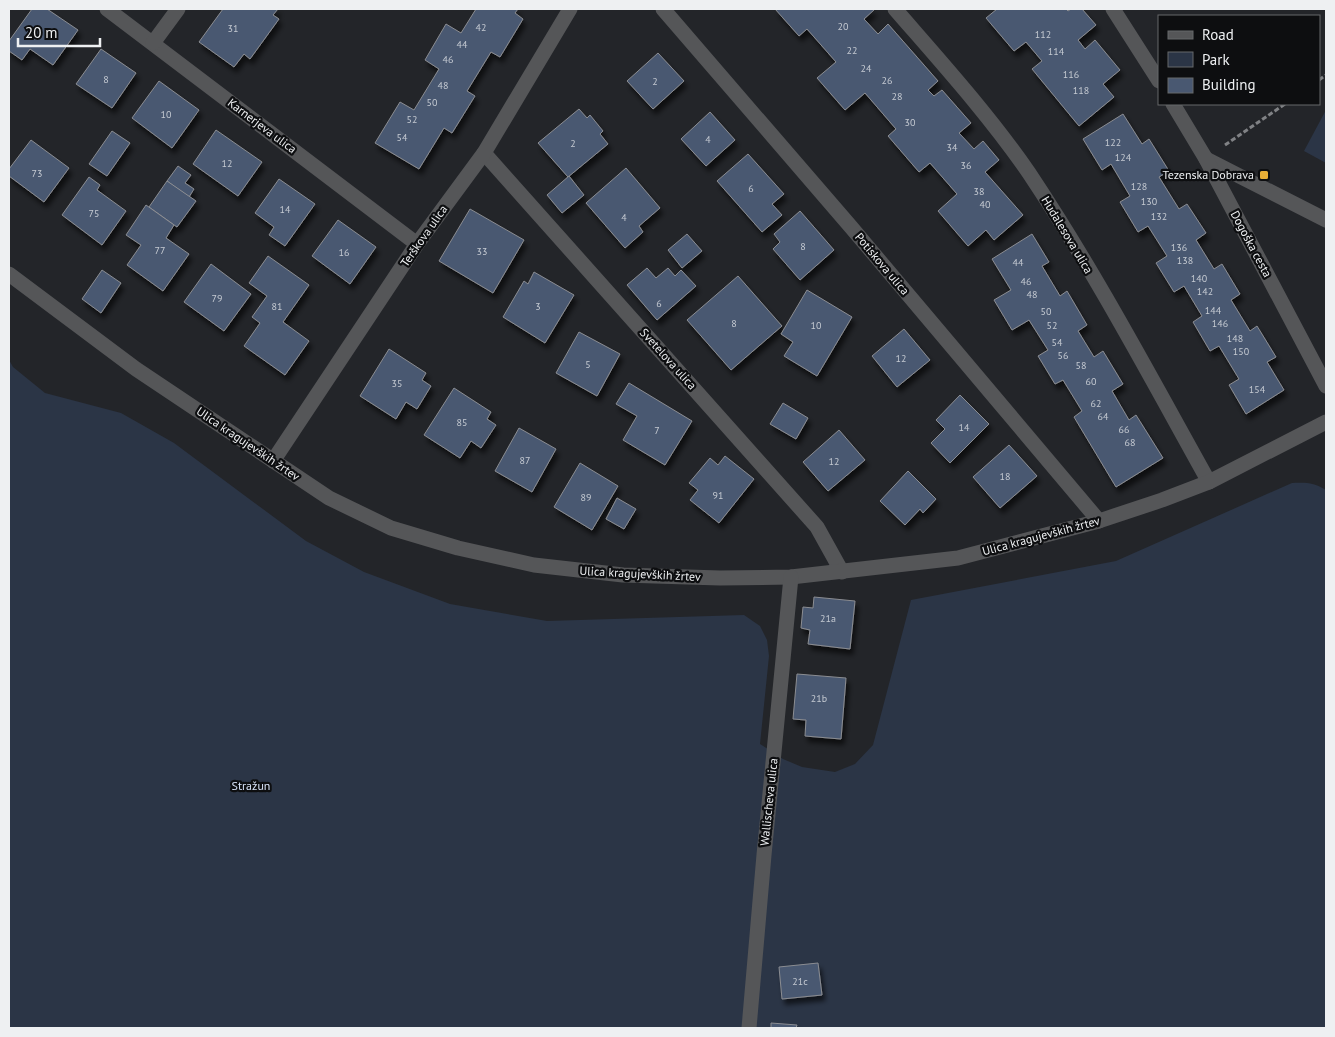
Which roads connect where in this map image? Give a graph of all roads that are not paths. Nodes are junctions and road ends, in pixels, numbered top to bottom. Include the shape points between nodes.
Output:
1 (107, 9) edge
2 (178, 9) edge
3 (570, 9) edge
4 (663, 9) edge
5 (894, 9) edge
6 (1113, 9) edge
7 (153, 43) junction
8 (1158, 79) edge
9 (1174, 105) edge
10 (484, 153) junction
11 (1206, 158) junction
12 (1326, 220) edge
13 (417, 244) junction
14 (9, 274) edge
15 (1326, 386) edge
16 (1326, 422) edge
17 (273, 460) junction
18 (1209, 482) junction
19 (1099, 521) junction
20 (842, 572) junction
21 (791, 577) junction
22 (749, 1028) edge

1 - 7 street, Karnerjeva ulica
2 - 7 street
3 - 10 street, Terškova ulica
4 - 19 street, Potiskova ulica
5 - 18 street, Hudalesova ulica via 983,112 1028,172 1067,232
6 - 8 street
7 - 13 street, Karnerjeva ulica
9 - 11 street, Dogoška cesta
10 - 13 street, Terškova ulica
10 - 20 street, Svetelova ulica via 818,527
11 - 12 street
11 - 15 street, Dogoška cesta
13 - 17 street, Terškova ulica
14 - 17 street, Ulica kragujevških žrtev via 136,369
16 - 18 street, Ulica kragujevških žrtev
17 - 21 street, Ulica kragujevških žrtev via 328,498 391,528 534,566 623,575
18 - 19 street, Ulica kragujevških žrtev
19 - 20 street, Ulica kragujevških žrtev via 958,558
20 - 21 street, Ulica kragujevških žrtev
21 - 22 street, Wallischeva ulica

